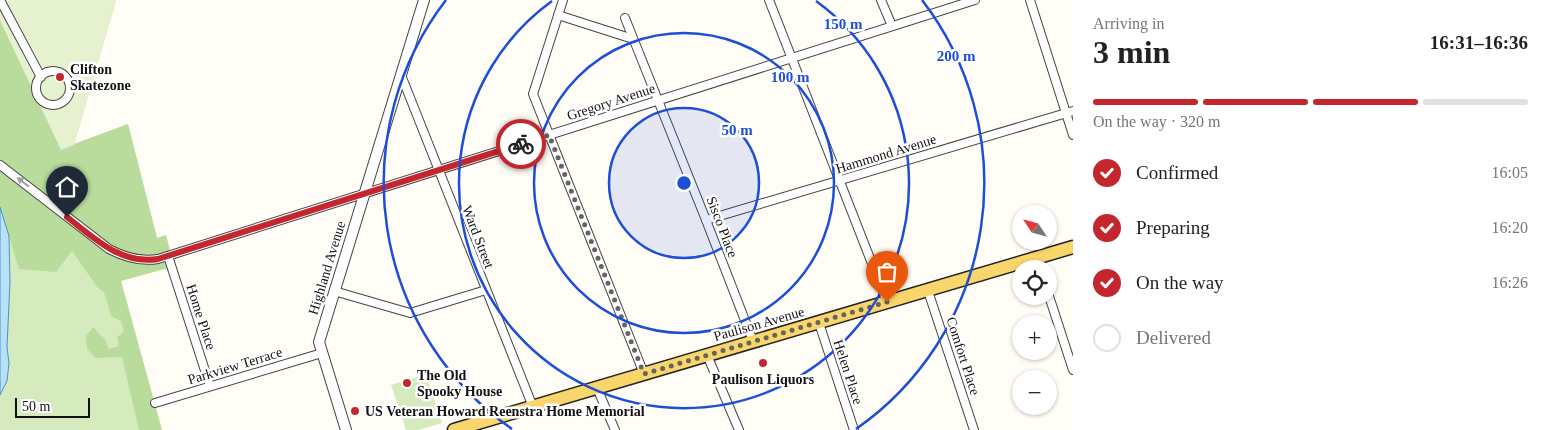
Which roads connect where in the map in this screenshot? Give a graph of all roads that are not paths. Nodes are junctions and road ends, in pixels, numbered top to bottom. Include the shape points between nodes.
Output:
1 (0, 0) edge
2 (424, 0) edge
3 (563, 0) edge
4 (768, 0) edge
5 (881, 0) edge
6 (975, 0) edge
7 (1030, 0) edge
8 (558, 15) junction
9 (625, 18) dead end
10 (892, 26) junction
11 (633, 39) junction
12 (791, 60) junction
13 (401, 75) junction
14 (41, 77) junction
15 (658, 100) junction
16 (1070, 112) edge
17 (549, 135) junction
18 (1073, 135) edge
19 (0, 165) edge
20 (439, 170) junction
21 (840, 181) junction
22 (364, 194) junction
23 (706, 220) junction
24 (1073, 247) edge
25 (168, 256) junction
26 (1045, 260) edge
27 (1012, 270) edge
28 (486, 290) junction
29 (334, 291) junction
30 (928, 291) junction
31 (887, 302) junction
32 (1052, 305) edge
33 (819, 322) junction
34 (753, 341) junction
35 (322, 353) junction
36 (707, 355) junction
37 (1073, 370) edge
38 (644, 374) junction
39 (210, 386) junction
40 (597, 388) junction
41 (155, 403) dead end
42 (533, 407) junction
43 (346, 430) edge
44 (454, 430) edge
45 (615, 430) edge
46 (739, 430) edge
47 (854, 430) edge
48 (974, 430) edge

1 - 14 street
2 - 13 street, Highland Avenue
3 - 8 street
4 - 12 street
5 - 10 street
6 - 10 street, Gregory Avenue
7 - 16 street
8 - 11 street
8 - 17 street via 533,94
9 - 11 street, Sisco Place
10 - 12 street, Gregory Avenue
11 - 15 street, Sisco Place
12 - 15 street, Gregory Avenue
12 - 21 street
13 - 20 street, Ward Street
13 - 22 street, Highland Avenue
14 - 14 street via 50,72 66,77 70,86 68,97 54,106 43,102 36,87
15 - 17 street, Gregory Avenue
15 - 23 street, Sisco Place
16 - 18 street
16 - 21 street, Hammond Avenue
17 - 20 street, Gregory Avenue
17 - 38 street
25 -> 19 street, Gregory Avenue via 152,260 120,255
20 - 22 street, Gregory Avenue
20 - 28 street, Ward Street
21 - 23 street, Hammond Avenue
21 - 31 street
22 - 25 street, Gregory Avenue
22 - 29 street, Highland Avenue
23 - 34 street, Sisco Place
24 - 26 main road, Paulison Avenue
25 - 39 street, Home Place
27 - 30 main road, Paulison Avenue
28 - 29 street via 410,313
28 - 42 street, Ward Street
29 - 35 street, Highland Avenue via 319,342
30 - 31 main road, Paulison Avenue
30 - 48 street, Comfort Place
31 - 33 main road, Paulison Avenue
32 - 37 street
33 - 34 main road, Paulison Avenue
33 - 47 street, Helen Place
34 - 36 main road, Paulison Avenue
35 - 39 street, Parkview Terrace
35 - 43 street, Highland Avenue
36 - 38 main road, Paulison Avenue
36 - 46 street
38 - 40 main road, Paulison Avenue
39 - 41 street, Parkview Terrace
40 - 42 main road, Paulison Avenue
40 - 45 street
42 - 44 main road, Paulison Avenue

